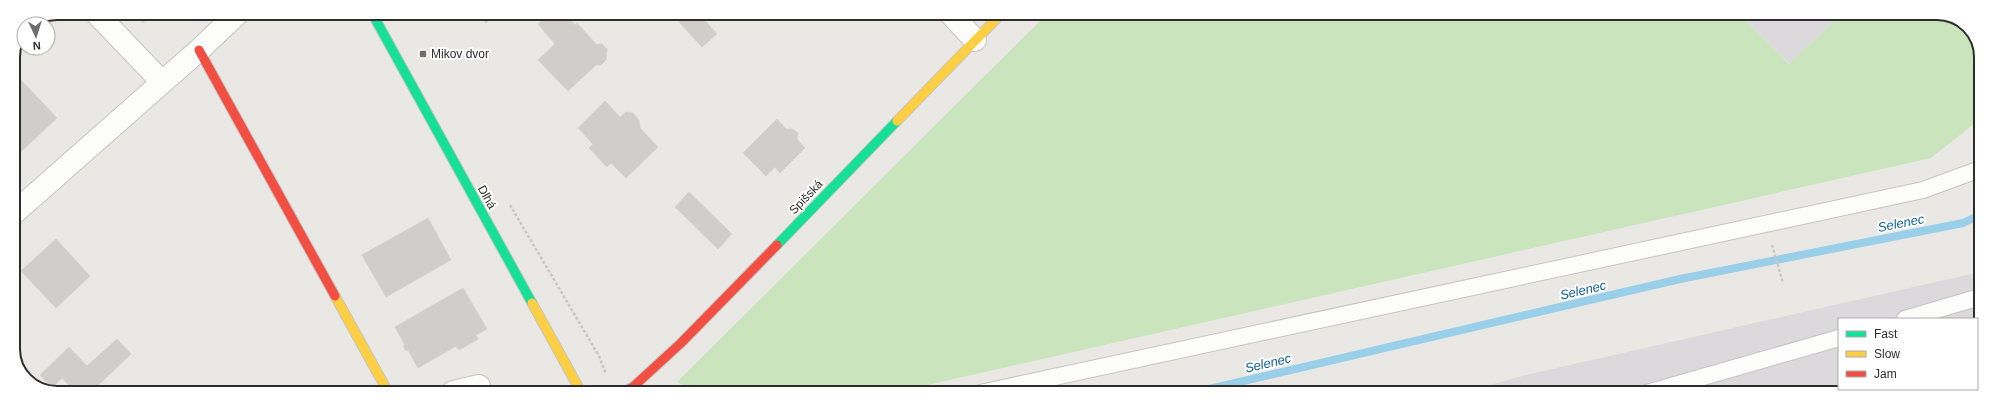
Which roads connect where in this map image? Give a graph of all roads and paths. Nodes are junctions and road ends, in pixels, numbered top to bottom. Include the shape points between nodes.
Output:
1 (103, 20) edge
2 (231, 20) edge
3 (376, 20) edge
4 (956, 20) edge
5 (995, 20) edge
6 (975, 40) junction
7 (199, 50) junction
8 (162, 82) junction
9 (1974, 172) edge
10 (506, 199) dead end
11 (20, 208) edge
12 (1772, 246) dead end
13 (1783, 283) dead end
14 (1974, 299) edge
15 (1908, 318) edge
16 (1838, 338) edge
17 (604, 370) dead end
18 (385, 386) edge
19 (579, 386) edge
20 (637, 386) edge
21 (1013, 386) edge
22 (1671, 386) edge

1 - 8 street
2 - 7 street
3 - 19 street, Dlhá
4 - 6 street
5 - 6 street, Spišská
6 - 20 street, Spišská
7 - 8 street
7 - 18 street
8 - 11 street
9 - 21 lane via 1923,190
10 - 17 path via 599,356
12 - 13 path
14 - 15 lane
16 - 22 lane

